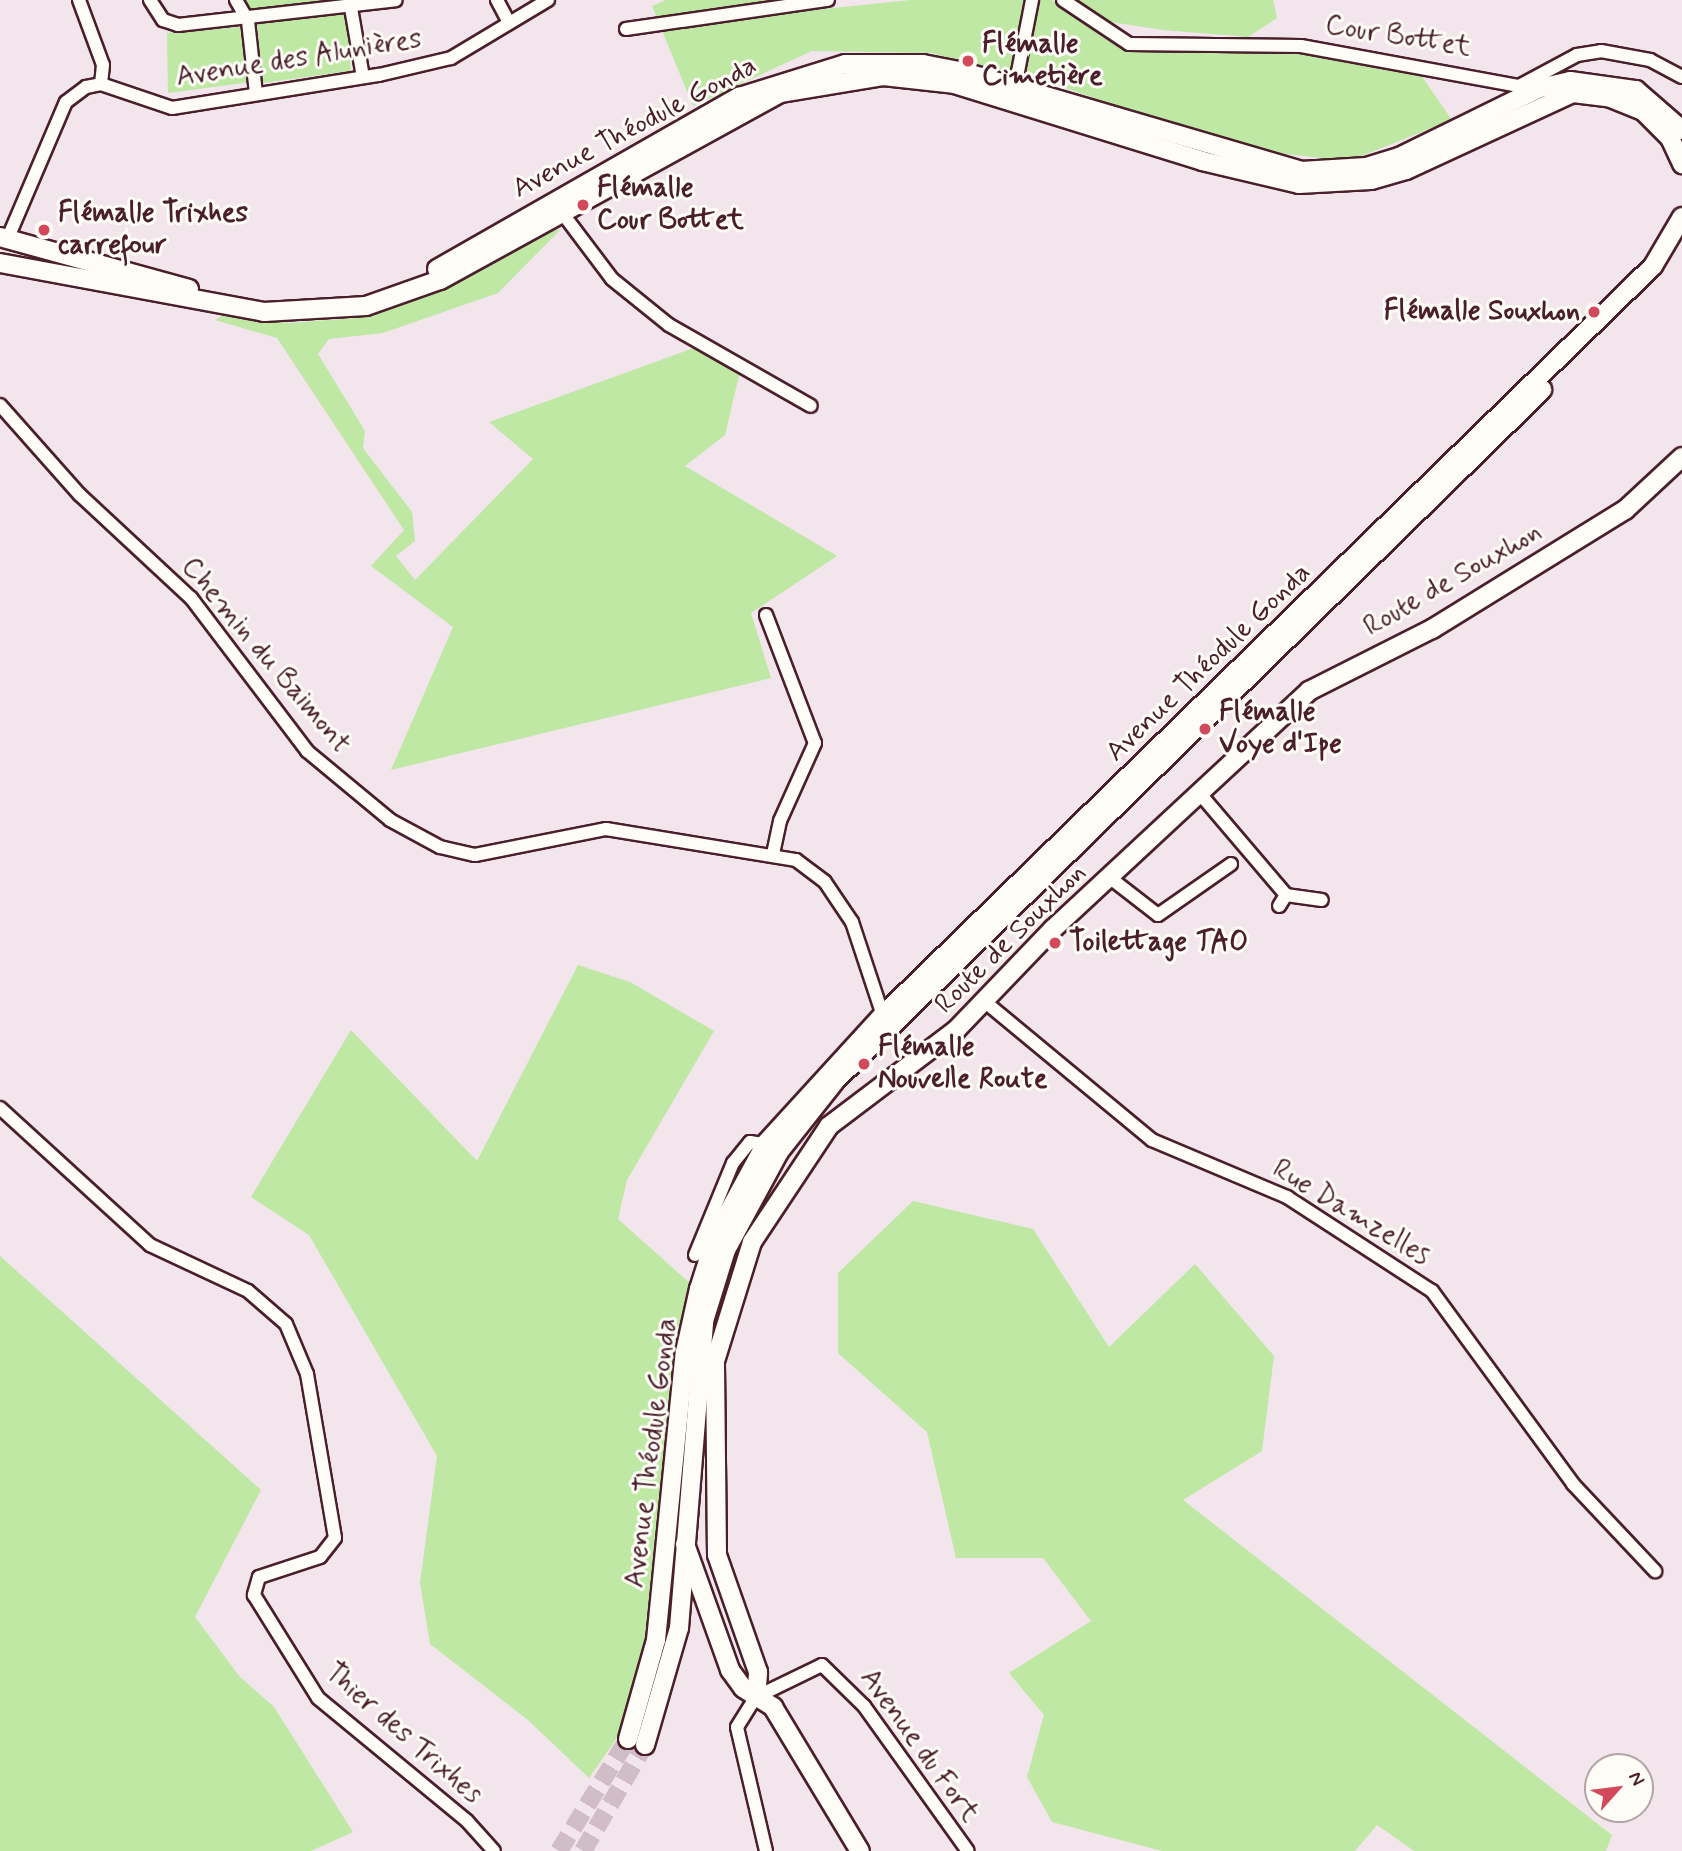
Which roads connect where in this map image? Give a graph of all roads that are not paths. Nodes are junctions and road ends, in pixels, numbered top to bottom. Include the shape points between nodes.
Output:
1 (79, 0) edge
2 (150, 0) edge
3 (236, 0) edge
4 (396, 0) edge
5 (497, 0) edge
6 (548, 0) edge
7 (828, 0) edge
8 (1032, 0) edge
9 (1063, 0) edge
10 (351, 4) edge
11 (248, 21) junction
12 (509, 23) junction
13 (626, 29) dead end
14 (363, 77) junction
15 (1682, 77) edge
16 (101, 84) junction
17 (256, 94) junction
18 (1014, 94) junction
19 (1682, 130) edge
20 (1682, 164) edge
21 (557, 207) junction
22 (1682, 217) edge
23 (3, 233) edge
24 (1682, 243) edge
25 (0, 263) edge
26 (0, 405) edge
27 (811, 406) dead end
28 (1682, 457) edge
29 (766, 615) dead end
30 (1201, 795) junction
31 (773, 853) junction
32 (1231, 864) dead end
33 (1110, 877) junction
34 (1322, 900) dead end
35 (984, 1001) junction
36 (886, 1023) junction
37 (0, 1108) edge
38 (772, 1147) junction
39 (695, 1255) dead end
40 (712, 1398) junction
41 (692, 1432) junction
42 (685, 1544) junction
43 (1655, 1571) dead end
44 (749, 1693) junction
45 (494, 1851) edge
46 (766, 1851) edge
47 (860, 1851) edge
48 (968, 1851) edge

1 - 16 street via 103,65
2 - 11 street via 163,20 178,25
3 - 11 street
4 - 10 street
5 - 12 street
6 - 12 street, Avenue des Alunières
7 - 13 street
8 - 18 street
9 - 15 street, Cour Bottet via 1129,44 1301,46 1519,86 1577,55 1601,51 1650,60
10 - 11 street
10 - 14 street
11 - 17 street
12 - 14 street, Avenue des Alunières via 451,58
14 - 17 street, Avenue des Alunières
16 - 17 street, Avenue des Alunières via 172,108
16 - 23 street via 66,102
18 - 19 main road, Avenue Théodule Gonda via 1301,171 1346,170 1399,157 1529,93 1570,81 1636,90
18 - 20 main road, Avenue Théodule Gonda via 1262,177 1338,185 1406,170 1545,101 1591,94 1643,111 1670,138
18 - 21 main road, Avenue Théodule Gonda via 918,79 813,85 745,110
21 - 23 main road, Avenue Théodule Gonda via 429,274 364,298 268,305 170,284
21 - 25 main road, Avenue Théodule Gonda via 429,285 326,313 223,307
21 - 27 street via 612,279 669,326
22 - 36 main road, Avenue Théodule Gonda via 1645,274
24 - 36 main road, Avenue Théodule Gonda via 1513,422
26 - 31 street, Chemin du Baimont via 80,495 183,589 307,751 405,830 475,855 606,830
28 - 30 main road, Route de Souxhon via 1625,510 1432,629 1309,691
29 - 31 street via 815,743 779,821
30 - 33 main road, Route de Souxhon
30 - 34 street via 1283,901
31 - 36 street, Chemin du Baimont via 817,873 845,909 862,944
32 - 33 street via 1158,915
33 - 35 main road, Route de Souxhon
35 - 40 main road, Route de Souxhon via 951,1036 829,1126 780,1192 752,1242 729,1307
35 - 43 street, Rue Damzelles via 1152,1140 1287,1197 1382,1254 1432,1292 1573,1485
36 - 38 main road, Avenue Théodule Gonda
37 - 45 street, Thier des Trixhes via 150,1245 248,1291 286,1324 307,1374 335,1538 320,1557 259,1577 254,1595 318,1698 461,1815
38 - 39 street, Avenue Théodule Gonda via 750,1142 733,1163
38 - 41 main road, Avenue Théodule Gonda via 726,1250 712,1297
38 - 42 main road, Avenue Théodule Gonda via 717,1233 699,1289 685,1352 656,1640 637,1742 679,1628
40 - 41 main road
40 - 44 main road, Route de Souxhon via 718,1555 758,1672
41 - 42 main road, Avenue Théodule Gonda
42 - 44 main road
44 - 46 street via 737,1727
44 - 47 main road via 773,1707
44 - 48 street, Avenue du Fort via 822,1665 834,1672

